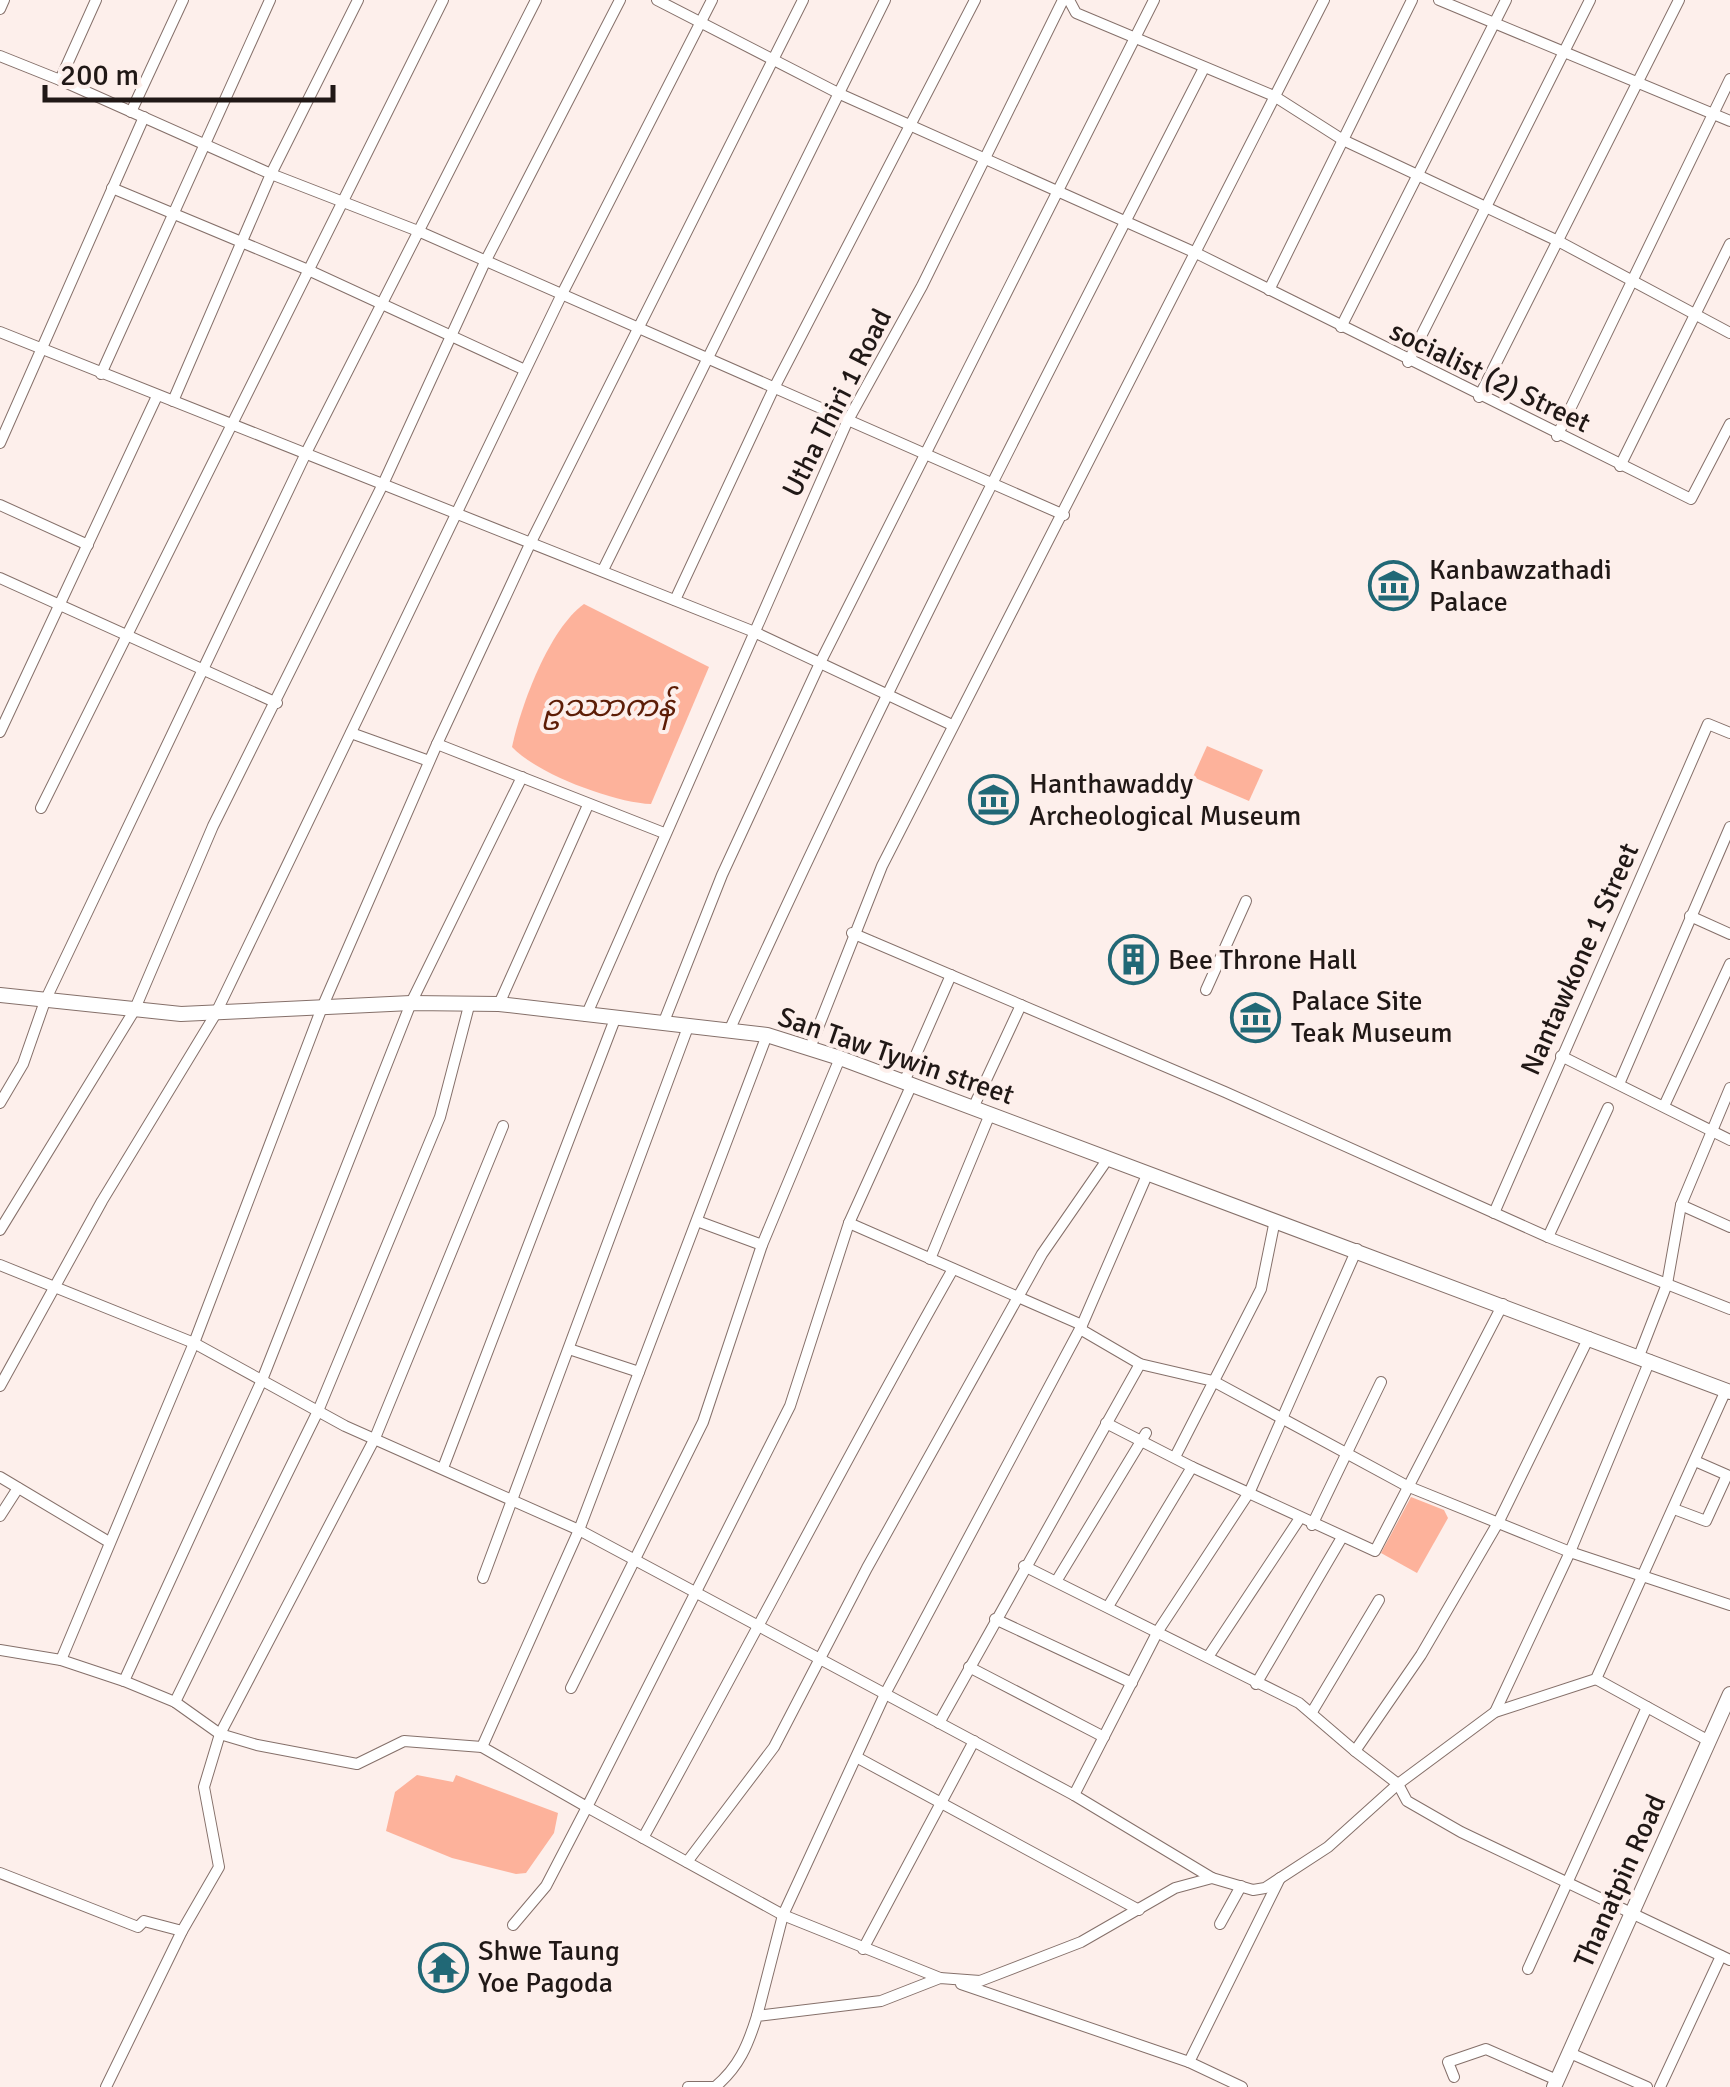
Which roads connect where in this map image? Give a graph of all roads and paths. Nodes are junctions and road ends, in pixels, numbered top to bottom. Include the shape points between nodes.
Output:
1 (4, 0) edge
2 (96, 0) edge
3 (182, 0) edge
4 (270, 0) edge
5 (358, 0) edge
6 (443, 0) edge
7 (536, 0) edge
8 (620, 0) edge
9 (658, 0) edge
10 (712, 0) edge
11 (803, 0) edge
12 (886, 0) edge
13 (975, 0) edge
14 (1066, 0) edge
15 (1154, 0) edge
16 (1324, 0) edge
17 (1412, 0) edge
18 (1439, 0) edge
19 (1506, 0) edge
20 (1590, 0) edge
21 (1679, 0) edge
22 (0, 9) edge
23 (701, 22) junction
24 (1495, 24) junction
25 (1134, 39) junction
26 (1565, 50) junction
27 (0, 56) edge
28 (775, 58) junction
29 (1204, 68) junction
30 (1730, 79) edge
31 (60, 80) junction
32 (1638, 82) junction
33 (840, 94) junction
34 (1274, 96) junction
35 (131, 112) junction
36 (1713, 114) junction
37 (144, 117) junction
38 (1730, 122) edge
39 (910, 125) junction
40 (1343, 140) junction
41 (204, 144) junction
42 (983, 156) junction
43 (271, 174) junction
44 (1418, 176) junction
45 (112, 188) junction
46 (1053, 193) junction
47 (343, 200) junction
48 (1486, 207) junction
49 (174, 215) junction
50 (1127, 223) junction
51 (418, 232) junction
52 (1558, 241) junction
53 (241, 243) junction
54 (1730, 244) edge
55 (1196, 254) junction
56 (486, 262) junction
57 (306, 269) junction
58 (1628, 282) junction
59 (1269, 290) junction
60 (561, 296) junction
61 (382, 304) junction
62 (1695, 315) junction
63 (1341, 327) junction
64 (638, 330) junction
65 (0, 332) edge
66 (452, 334) junction
67 (1730, 334) edge
68 (41, 350) junction
69 (706, 361) junction
70 (1408, 362) junction
71 (526, 370) junction
72 (101, 374) junction
73 (773, 390) junction
74 (158, 396) junction
75 (1479, 397) junction
76 (173, 401) junction
77 (847, 422) junction
78 (1730, 424) edge
79 (235, 425) junction
80 (1556, 436) junction
81 (0, 443) edge
82 (307, 451) junction
83 (925, 455) junction
84 (1620, 466) junction
85 (384, 482) junction
86 (990, 483) junction
87 (0, 505) edge
88 (458, 513) junction
89 (1064, 515) junction
90 (530, 544) junction
91 (88, 545) junction
92 (603, 570) junction
93 (0, 578) edge
94 (675, 600) junction
95 (60, 604) junction
96 (752, 631) junction
97 (131, 634) junction
98 (820, 664) junction
99 (204, 672) junction
100 (888, 693) junction
101 (277, 703) junction
102 (952, 725) junction
103 (0, 732) edge
104 (351, 733) junction
105 (1730, 733) edge
106 (437, 744) junction
107 (430, 762) junction
108 (522, 777) junction
109 (588, 805) junction
110 (41, 808) dead end
111 (1730, 827) edge
112 (664, 833) junction
113 (1246, 900) dead end
114 (1690, 916) junction
115 (852, 933) junction
116 (1730, 934) edge
117 (1730, 964) edge
118 (951, 975) junction
119 (1206, 990) dead end
120 (0, 995) edge
121 (45, 1001) junction
122 (470, 1002) junction
123 (412, 1003) junction
124 (498, 1004) junction
125 (1021, 1005) junction
126 (321, 1010) junction
127 (134, 1011) junction
128 (216, 1014) junction
129 (586, 1016) junction
130 (615, 1019) junction
131 (663, 1024) junction
132 (688, 1027) junction
133 (729, 1031) junction
134 (766, 1035) junction
135 (810, 1048) junction
136 (1562, 1056) junction
137 (840, 1058) junction
138 (908, 1083) junction
139 (1619, 1084) junction
140 (1730, 1088) edge
141 (0, 1103) edge
142 (1664, 1106) junction
143 (973, 1108) junction
144 (1608, 1108) dead end
145 (990, 1114) junction
146 (503, 1126) dead end
147 (1710, 1131) junction
148 (1730, 1140) edge
149 (1107, 1160) junction
150 (1147, 1175) junction
151 (1680, 1206) junction
152 (1494, 1214) junction
153 (1275, 1220) junction
154 (696, 1221) junction
155 (849, 1222) junction
156 (1730, 1227) edge
157 (0, 1230) edge
158 (1548, 1237) junction
159 (762, 1246) junction
160 (1357, 1249) junction
161 (930, 1259) junction
162 (0, 1265) edge
163 (953, 1270) junction
164 (1667, 1284) junction
165 (54, 1288) junction
166 (1020, 1296) junction
167 (1503, 1303) junction
168 (1730, 1308) edge
169 (1081, 1327) junction
170 (1589, 1337) junction
171 (194, 1343) junction
172 (569, 1350) junction
173 (1644, 1358) junction
174 (1140, 1364) junction
175 (639, 1372) junction
176 (262, 1380) junction
177 (1213, 1381) junction
178 (1382, 1382) dead end
179 (0, 1386) edge
180 (1728, 1391) edge
181 (318, 1411) junction
182 (1279, 1419) junction
183 (1106, 1422) junction
184 (1144, 1436) junction
185 (375, 1438) junction
186 (1346, 1451) junction
187 (1175, 1457) junction
188 (1696, 1462) junction
189 (1192, 1467) junction
190 (442, 1468) junction
191 (0, 1477) edge
192 (1407, 1486) junction
193 (18, 1488) junction
194 (1250, 1491) junction
195 (514, 1499) junction
196 (1674, 1508) junction
197 (0, 1516) edge
198 (1300, 1518) junction
199 (1499, 1521) junction
200 (1312, 1524) junction
201 (580, 1530) junction
202 (1342, 1539) junction
203 (110, 1542) junction
204 (1570, 1552) junction
205 (636, 1561) junction
206 (1024, 1566) junction
207 (483, 1578) dead end
208 (1642, 1578) junction
209 (1056, 1580) junction
210 (696, 1595) junction
211 (1379, 1600) dead end
212 (1109, 1605) junction
213 (1730, 1606) edge
214 (994, 1619) junction
215 (759, 1629) junction
216 (1158, 1631) junction
217 (0, 1650) edge
218 (1208, 1657) junction
219 (61, 1660) junction
220 (820, 1660) junction
221 (969, 1667) junction
222 (124, 1680) junction
223 (1596, 1680) junction
224 (1132, 1682) junction
225 (1256, 1684) junction
226 (571, 1688) dead end
227 (885, 1694) junction
228 (1730, 1694) edge
229 (175, 1702) junction
230 (1647, 1707) junction
231 (1312, 1712) junction
232 (1495, 1712) junction
233 (1726, 1719) edge
234 (939, 1723) junction
235 (220, 1734) junction
236 (1104, 1737) junction
237 (974, 1741) junction
238 (1709, 1741) junction
239 (482, 1747) junction
240 (1355, 1751) junction
241 (858, 1758) junction
242 (1398, 1784) junction
243 (1074, 1795) junction
244 (942, 1802) junction
245 (587, 1806) junction
246 (643, 1838) junction
247 (686, 1862) junction
248 (0, 1873) edge
249 (1212, 1878) junction
250 (1281, 1878) junction
251 (1240, 1886) junction
252 (1568, 1886) junction
253 (1139, 1910) junction
254 (783, 1915) junction
255 (1633, 1915) junction
256 (1220, 1924) dead end
257 (513, 1925) dead end
258 (182, 1931) junction
259 (864, 1949) junction
260 (1726, 1958) edge
261 (1528, 1969) dead end
262 (940, 1978) junction
263 (757, 2016) junction
264 (1570, 2053) junction
265 (1190, 2062) junction
266 (1454, 2077) dead end
267 (1555, 2084) edge
268 (106, 2087) edge
269 (688, 2087) edge
270 (714, 2087) edge
271 (1242, 2087) edge
272 (1647, 2087) edge
273 (1660, 2087) edge

1 - 22 street
2 - 31 street
3 - 35 street
4 - 41 street
5 - 43 street
6 - 47 street
7 - 51 street
8 - 56 street
9 - 23 street, socialist (2) Street
10 - 23 street
11 - 28 street
12 - 33 street
13 - 39 street
14 - 25 street via 1076,13
14 - 42 street, Utha Thiri 1 Road
15 - 25 street
16 - 34 street
17 - 40 street
18 - 24 street
19 - 24 street
20 - 26 street
21 - 32 street
23 - 28 street, socialist (2) Street
23 - 60 street
24 - 26 street
24 - 44 street
25 - 29 street
25 - 46 street
26 - 32 street
26 - 48 street
27 - 31 street
28 - 33 street, socialist (2) Street
28 - 64 street
29 - 34 street
29 - 50 street
30 - 36 street
31 - 35 street
32 - 36 street
32 - 52 street
33 - 39 street, socialist (2) Street
33 - 69 street
34 - 40 street
34 - 55 street
35 - 37 street
36 - 38 street
36 - 58 street
37 - 41 street
37 - 45 street
39 - 42 street, socialist (2) Street
39 - 73 street
40 - 44 street
40 - 59 street
41 - 43 street
41 - 49 street
42 - 46 street, socialist (2) Street
42 - 77 street, Utha Thiri 1 Road
43 - 47 street
43 - 53 street
44 - 48 street
44 - 63 street
45 - 49 street
45 - 68 street
46 - 50 street, socialist (2) Street
46 - 83 street
47 - 51 street
47 - 57 street
48 - 52 street
48 - 70 street
49 - 53 street
49 - 72 street
50 - 55 street, socialist (2) Street
50 - 86 street
51 - 56 street
51 - 61 street
52 - 58 street
52 - 75 street
53 - 57 street
53 - 76 street
54 - 62 street
55 - 59 street, socialist (2) Street
55 - 89 street
56 - 60 street
56 - 66 street
57 - 61 street
57 - 79 street
58 - 62 street
58 - 80 street
59 - 63 street, socialist (2) Street
60 - 64 street
60 - 71 street
61 - 66 street
61 - 82 street
62 - 67 street
62 - 84 street
63 - 70 street, socialist (2) Street
64 - 69 street
64 - 90 street
65 - 68 street
66 - 71 street
66 - 85 street
68 - 72 street
68 - 81 street
69 - 73 street
69 - 92 street
70 - 75 street, socialist (2) Street
71 - 88 street
72 - 74 street
73 - 77 street
73 - 94 street
74 - 76 street
74 - 91 street
75 - 80 street, socialist (2) Street
76 - 79 street
77 - 83 street
77 - 96 street, Utha Thiri 1 Road
78 - 84 street, socialist (2) Street via 1691,499
79 - 82 street
79 - 97 street
80 - 84 street, socialist (2) Street
82 - 85 street
82 - 99 street
83 - 86 street
83 - 98 street
85 - 88 street
85 - 101 street
86 - 89 street
86 - 100 street
87 - 91 street
88 - 90 street
88 - 104 street
89 - 102 street
90 - 92 street
90 - 106 street
91 - 95 street
92 - 94 street
93 - 95 street
94 - 96 street
95 - 97 street
95 - 103 street
96 - 98 street
96 - 112 street, Utha Thiri 1 Road
97 - 99 street
97 - 110 street
98 - 100 street
98 - 131 street via 722,875
99 - 101 street
99 - 121 street
100 - 102 street
100 - 133 street
101 - 127 street via 213,826
102 - 115 street
104 - 107 street
104 - 128 street
105 - 136 street, Nantawkone 1 Street via 1708,724
106 - 107 street
106 - 108 street
107 - 126 street
108 - 109 street
108 - 123 street
109 - 112 street
109 - 124 street
111 - 114 street
112 - 129 street, Utha Thiri 1 Road
113 - 119 street
114 - 116 street
114 - 139 street
115 - 118 street
115 - 135 street
117 - 142 street
118 - 125 street
118 - 138 street
120 - 121 street, San Taw Tywin street
121 - 127 street, San Taw Tywin street
121 - 141 street via 23,1064
122 - 123 street, San Taw Tywin street
122 - 124 street, San Taw Tywin street
122 - 181 street via 440,1116
123 - 126 street, San Taw Tywin street
123 - 176 street
124 - 129 street, San Taw Tywin street
125 - 143 street
125 - 152 street
126 - 128 street, San Taw Tywin street
126 - 171 street
127 - 128 street, San Taw Tywin street
127 - 157 street
128 - 165 street
129 - 130 street, San Taw Tywin street
130 - 131 street, San Taw Tywin street
130 - 190 street
131 - 132 street, San Taw Tywin street
132 - 133 street, San Taw Tywin street
132 - 172 street
133 - 134 street, San Taw Tywin street
134 - 135 street, San Taw Tywin street
134 - 154 street
135 - 137 street, San Taw Tywin street
136 - 139 street
136 - 152 street, Nantawkone 1 Street
137 - 138 street, San Taw Tywin street
137 - 159 street
138 - 143 street, San Taw Tywin street
138 - 155 street
139 - 142 street
140 - 147 street
142 - 147 street
143 - 145 street, San Taw Tywin street
144 - 158 street
145 - 149 street, San Taw Tywin street
145 - 161 street
146 - 185 street
147 - 148 street
147 - 151 street
149 - 150 street, San Taw Tywin street
149 - 166 street
150 - 153 street, San Taw Tywin street
150 - 169 street
151 - 156 street
151 - 164 street
152 - 158 street
153 - 160 street, San Taw Tywin street
153 - 177 street via 1262,1289
154 - 159 street
154 - 175 street
155 - 161 street
155 - 210 street via 790,1406
158 - 164 street
159 - 205 street via 703,1422
160 - 167 street, San Taw Tywin street
160 - 182 street
161 - 163 street
162 - 165 street
163 - 166 street
163 - 215 street via 843,1463
164 - 168 street
164 - 173 street
165 - 171 street
165 - 179 street
166 - 169 street
166 - 220 street
167 - 170 street, San Taw Tywin street
167 - 192 street
169 - 174 street
169 - 227 street
170 - 173 street, San Taw Tywin street
170 - 199 street
171 - 176 street
171 - 203 street
172 - 175 street
172 - 195 street
173 - 180 street, San Taw Tywin street
173 - 204 street
174 - 177 street
174 - 183 street
175 - 201 street
176 - 181 street
176 - 222 street
177 - 182 street
177 - 187 street
178 - 186 street
180 - 188 street
181 - 185 street
181 - 229 street
182 - 186 street
182 - 194 street
183 - 184 street
183 - 206 street
184 - 187 street
184 - 209 street
185 - 190 street
185 - 235 street
186 - 192 street
186 - 200 street
187 - 189 street
188 - 196 street
188 - 196 street via 1727,1475 1706,1522
189 - 194 street
189 - 212 street
190 - 195 street
191 - 193 street
192 - 199 street
192 - 202 street via 1375,1551
193 - 197 street
193 - 203 street
194 - 198 street
194 - 216 street
195 - 201 street
195 - 207 street
196 - 208 street
198 - 200 street
198 - 218 street
199 - 204 street
199 - 240 street
200 - 202 street
201 - 205 street
201 - 239 street
202 - 225 street
203 - 219 street
204 - 208 street
204 - 232 street
205 - 210 street
205 - 226 street
206 - 209 street
206 - 214 street
208 - 213 street
208 - 223 street
209 - 212 street
210 - 215 street
210 - 245 street
211 - 231 street
212 - 216 street
214 - 221 street
214 - 224 street
215 - 220 street
215 - 246 street
216 - 218 street
216 - 224 street
217 - 219 street
218 - 225 street
219 - 222 street
220 - 227 street
220 - 247 street via 774,1747
221 - 234 street
221 - 236 street
222 - 229 street
223 - 230 street
223 - 232 street
224 - 236 street
225 - 231 street
227 - 234 street
227 - 241 street
228 - 233 street, Thanatpin Road
229 - 235 street
230 - 238 street
230 - 252 street
231 - 240 street
232 - 242 street
233 - 238 street, Thanatpin Road
234 - 237 street
235 - 239 street via 356,1764 404,1741
235 - 258 street via 204,1786 219,1867
236 - 243 street
237 - 243 street
237 - 244 street
238 - 255 street, Thanatpin Road
239 - 245 street
240 - 242 street
241 - 244 street
241 - 254 street
242 - 250 street via 1328,1847
242 - 252 street via 1407,1801
243 - 249 street
244 - 253 street
244 - 259 street
245 - 246 street
245 - 257 street via 546,1886
246 - 247 street
247 - 254 street
248 - 258 street via 138,1927 144,1921
249 - 251 street
249 - 253 street via 1175,1888
250 - 251 street via 1259,1890
250 - 265 street
251 - 256 street
252 - 255 street
252 - 261 street
253 - 262 street via 1081,1942 984,1980
254 - 259 street
254 - 263 street
255 - 260 street
255 - 264 street, Thanatpin Road
258 - 268 street
259 - 262 street
260 - 273 street
262 - 263 street via 881,2000
262 - 265 street
263 - 270 street via 746,2051
264 - 267 street, Thanatpin Road
264 - 272 street
265 - 271 street
266 - 267 street via 1448,2062 1486,2048
269 - 270 street

